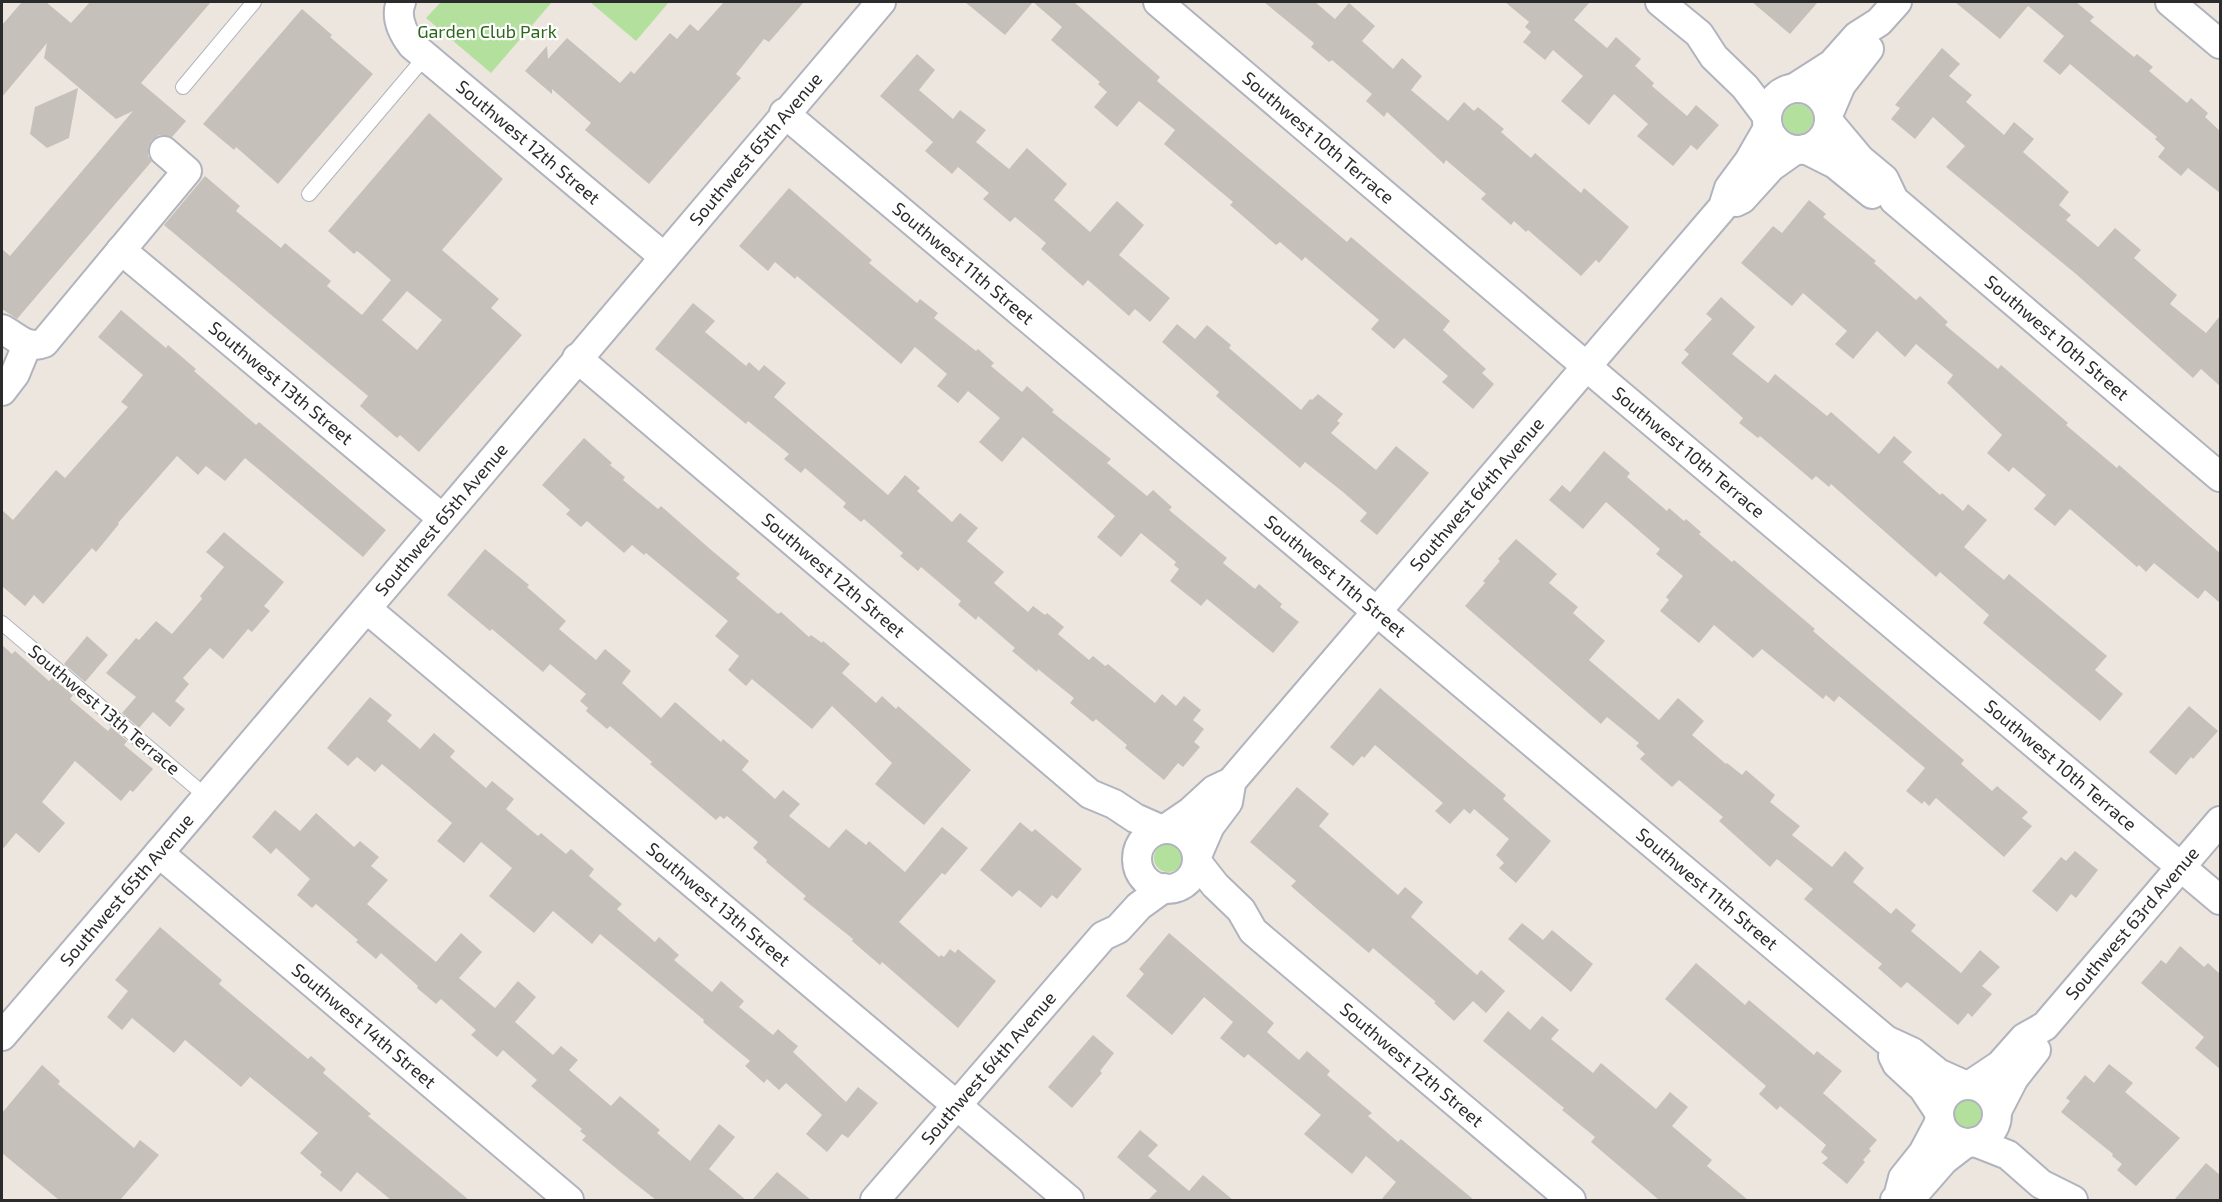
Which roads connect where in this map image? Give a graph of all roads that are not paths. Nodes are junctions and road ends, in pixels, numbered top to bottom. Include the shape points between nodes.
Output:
1 (254, 2) edge
2 (881, 2) edge
3 (1158, 2) edge
4 (1660, 2) edge
5 (2170, 2) edge
6 (400, 12) edge
7 (1888, 12) edge
8 (1699, 34) junction
9 (2220, 44) edge
10 (425, 57) junction
11 (183, 87) dead end
12 (1794, 88) junction
13 (784, 114) junction
14 (1829, 118) junction
15 (1768, 122) junction
16 (1800, 149) junction
17 (164, 151) dead end
18 (309, 194) dead end
19 (1894, 200) junction
20 (1723, 207) junction
21 (121, 250) junction
22 (664, 257) junction
23 (2, 329) edge
24 (27, 345) junction
25 (577, 358) junction
26 (1586, 366) junction
27 (2, 391) edge
28 (2220, 477) edge
29 (442, 518) junction
30 (367, 609) junction
31 (1376, 611) junction
32 (2, 624) edge
33 (1231, 782) junction
34 (1090, 794) junction
35 (207, 797) junction
36 (2220, 821) edge
37 (1163, 829) junction
38 (159, 853) junction
39 (1138, 859) junction
40 (1197, 859) junction
41 (2181, 867) junction
42 (1169, 888) junction
43 (2220, 900) edge
44 (1253, 931) junction
45 (1103, 936) junction
46 (2045, 1026) junction
47 (2, 1036) edge
48 (1886, 1040) junction
49 (1967, 1085) junction
50 (957, 1105) junction
51 (1997, 1114) junction
52 (1939, 1117) junction
53 (1971, 1142) junction
54 (1896, 1199) edge
55 (569, 1200) edge
56 (875, 1200) edge
57 (1069, 1200) edge
58 (1571, 1200) edge
59 (2073, 1200) edge

1 - 11 lane
2 - 13 street, Southwest 65th Avenue
3 - 26 street, Southwest 10th Terrace
4 - 8 street
5 - 9 street
6 - 10 street, Southwest 12th Street via 404,34
7 - 12 street via 1857,36 1824,71
7 - 14 street via 1869,48 1841,85
8 - 12 street via 1725,44 1764,77
8 - 15 street via 1714,57 1745,87
10 - 18 lane
10 - 22 street, Southwest 12th Street
12 - 14 street via 1805,88 1821,97
12 - 15 street via 1774,99
13 - 22 street, Southwest 65th Avenue
13 - 31 street, Southwest 11th Street
14 - 16 street via 1821,140
14 - 19 street, Southwest 10th Street via 1860,159 1884,179
15 - 16 street via 1778,143
15 - 20 street, Southwest 64th Avenue via 1749,161 1729,188
16 - 19 street, Southwest 10th Street via 1835,164 1871,194
16 - 20 street, Southwest 64th Avenue via 1771,167 1742,200
17 - 21 street via 187,171
19 - 28 street, Southwest 10th Street
20 - 26 street, Southwest 64th Avenue
21 - 24 street via 44,343 36,347
21 - 29 street, Southwest 13th Street
22 - 25 street, Southwest 65th Avenue
23 - 24 street
24 - 27 street via 15,374
25 - 29 street, Southwest 65th Avenue
25 - 34 street, Southwest 12th Street
26 - 31 street, Southwest 64th Avenue
26 - 41 street, Southwest 10th Terrace
29 - 30 street, Southwest 65th Avenue
30 - 35 street, Southwest 65th Avenue
30 - 50 street, Southwest 13th Street
31 - 33 street, Southwest 64th Avenue
31 - 48 street, Southwest 11th Street
32 - 35 lane, Southwest 13th Terrace
33 - 37 street, Southwest 64th Avenue via 1214,790 1190,813
33 - 40 street, Southwest 64th Avenue via 1228,802 1210,826
34 - 37 street, Southwest 12th Street
34 - 39 street, Southwest 12th Street via 1100,813 1116,826
35 - 38 street, Southwest 65th Avenue
36 - 41 street, Southwest 63rd Avenue
37 - 39 street via 1145,838
37 - 40 street via 1187,836
38 - 47 street, Southwest 65th Avenue
38 - 55 street, Southwest 14th Street
39 - 42 street via 1147,880
39 - 45 street, Southwest 64th Avenue via 1123,895 1105,916
40 - 42 street via 1191,878
40 - 44 street, Southwest 12th Street via 1241,910
41 - 43 street, Southwest 10th Terrace
41 - 46 street, Southwest 63rd Avenue
42 - 44 street, Southwest 12th Street via 1204,901 1230,924
42 - 45 street, Southwest 64th Avenue via 1139,906 1118,929
44 - 58 street, Southwest 12th Street
45 - 50 street, Southwest 64th Avenue
46 - 49 street, Southwest 63rd Avenue via 2024,1038 2000,1065
46 - 51 street, Southwest 63rd Avenue via 2037,1050 2014,1078
48 - 49 street, Southwest 11th Street via 1912,1052 1938,1073
48 - 52 street, Southwest 11th Street via 1897,1064 1923,1088
49 - 51 street via 1988,1093
49 - 52 street via 1944,1097
50 - 56 street, Southwest 64th Avenue
50 - 57 street, Southwest 13th Street
51 - 53 street via 1990,1133
51 - 59 street
52 - 53 street via 1950,1136
52 - 54 street via 1923,1153 1903,1178
53 - 54 street via 1944,1160 1916,1192
53 - 59 street via 2008,1155 2041,1184

